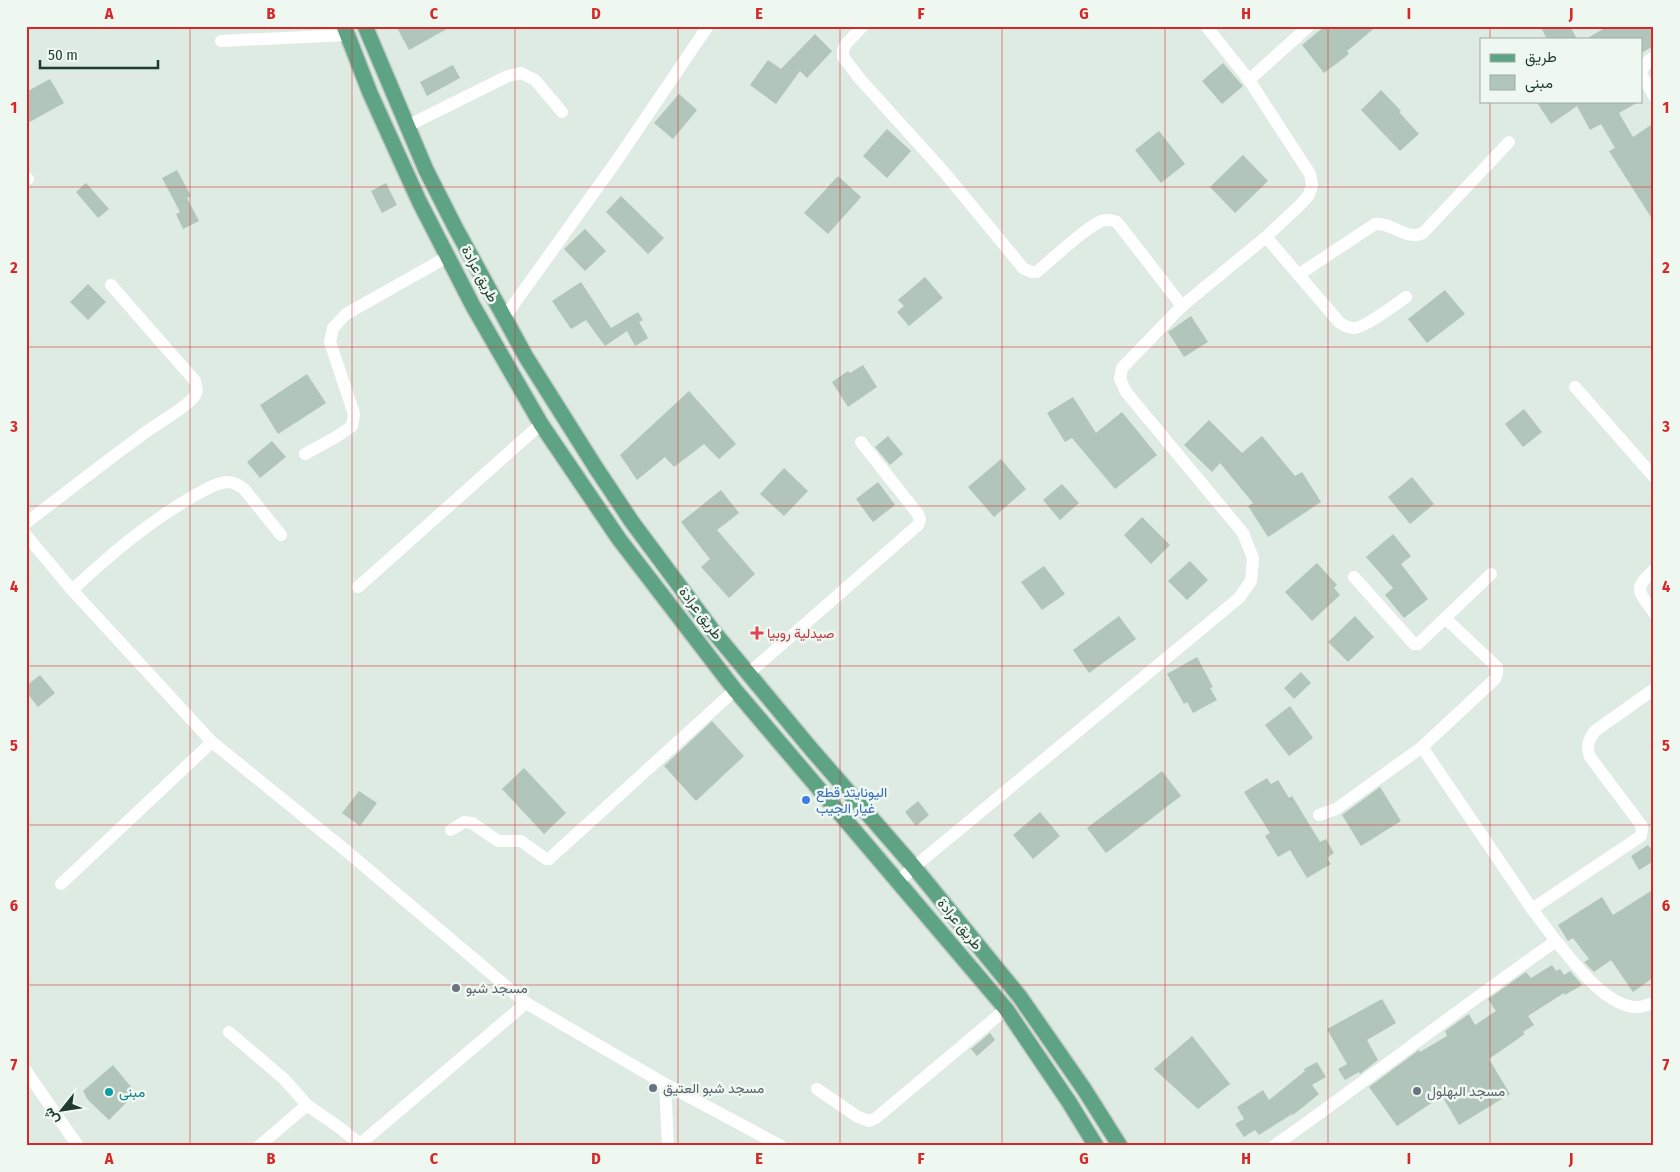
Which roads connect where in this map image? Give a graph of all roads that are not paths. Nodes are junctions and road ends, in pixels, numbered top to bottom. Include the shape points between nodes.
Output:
1 (365, 26) edge
2 (708, 26) edge
3 (863, 26) edge
4 (1206, 26) edge
5 (1310, 26) edge
6 (346, 31) edge
7 (221, 41) dead end
8 (1654, 56) edge
9 (1642, 71) edge
10 (1642, 75) edge
11 (1249, 80) junction
12 (1654, 96) edge
13 (562, 112) dead end
14 (407, 126) junction
15 (1509, 142) dead end
16 (1266, 237) junction
17 (447, 257) junction
18 (1298, 275) junction
19 (111, 285) dead end
20 (1406, 297) dead end
21 (1182, 306) junction
22 (504, 318) junction
23 (1575, 387) dead end
24 (541, 424) junction
25 (861, 442) dead end
26 (305, 454) dead end
27 (1654, 477) edge
28 (26, 524) edge
29 (26, 535) edge
30 (281, 535) dead end
31 (1654, 570) edge
32 (1491, 574) dead end
33 (1354, 577) dead end
34 (358, 587) dead end
35 (72, 590) junction
36 (1654, 613) edge
37 (1446, 618) junction
38 (749, 673) junction
39 (1654, 689) edge
40 (735, 690) junction
41 (212, 742) junction
42 (1422, 747) junction
43 (1319, 815) dead end
44 (451, 830) dead end
45 (914, 867) junction
46 (898, 882) junction
47 (60, 884) dead end
48 (1532, 909) junction
49 (1556, 940) junction
50 (1654, 1002) edge
51 (526, 1003) junction
52 (1006, 1009) junction
53 (229, 1032) dead end
54 (26, 1071) edge
55 (665, 1084) junction
56 (818, 1089) dead end
57 (306, 1105) junction
58 (360, 1145) edge
59 (78, 1146) edge
60 (259, 1146) edge
61 (668, 1146) edge
62 (781, 1146) edge
63 (1096, 1146) edge
64 (1120, 1146) edge
65 (1274, 1146) edge

1 - 14 main road, طريق عرادة
2 - 22 street
3 - 21 street via 842,50 847,62 1023,268 1037,272 1088,229 1109,220 1117,222
4 - 11 street
5 - 11 street
6 - 7 street
6 - 17 main road, طريق عرادة via 402,166
8 - 9 street
10 - 12 street
11 - 16 street via 1310,174 1312,185 1309,195
13 - 14 street via 535,80 521,73 508,76
14 - 22 main road, طريق عرادة via 434,186
15 - 18 street via 1422,233 1416,236 1383,223 1375,224
16 - 18 street
16 - 21 street
17 - 24 main road, طريق عرادة
17 - 26 street via 346,314 333,328 330,342 354,414 352,426
18 - 20 street via 1338,322 1354,328
19 - 28 street via 195,381 196,394
21 - 45 street via 1122,368 1120,379 1126,392 1243,534 1253,558 1251,581 1239,598
22 - 38 main road, طريق عرادة via 560,412 632,522 713,631
23 - 27 street
24 - 34 street
24 - 40 main road, طريق عرادة via 620,538
25 - 38 street via 918,514 918,525
29 - 35 street
30 - 35 street via 238,484 216,484 141,530
31 - 36 street via 1642,580 1639,592
32 - 37 street
33 - 37 street via 1414,644 1418,644
35 - 41 street
37 - 42 street via 1498,667 1497,674
38 - 45 main road, طريق عرادة
39 - 48 street via 1595,731 1589,738 1587,749 1642,826 1641,836
40 - 44 street via 549,859 521,841 498,841 472,823 464,822
40 - 46 main road, طريق عرادة
41 - 47 street
41 - 51 street
42 - 43 street via 1336,809
42 - 48 street
45 - 46 street
45 - 64 main road, طريق عرادة via 1020,997
46 - 52 main road, طريق عرادة
48 - 49 street
49 - 50 street via 1579,968 1620,1004 1639,1007
49 - 65 street
51 - 55 street
51 - 58 street
52 - 56 street via 876,1118 858,1117
52 - 63 main road, طريق عرادة
53 - 57 street via 284,1079
54 - 59 street
55 - 61 street
55 - 62 street
57 - 58 street
57 - 60 street

